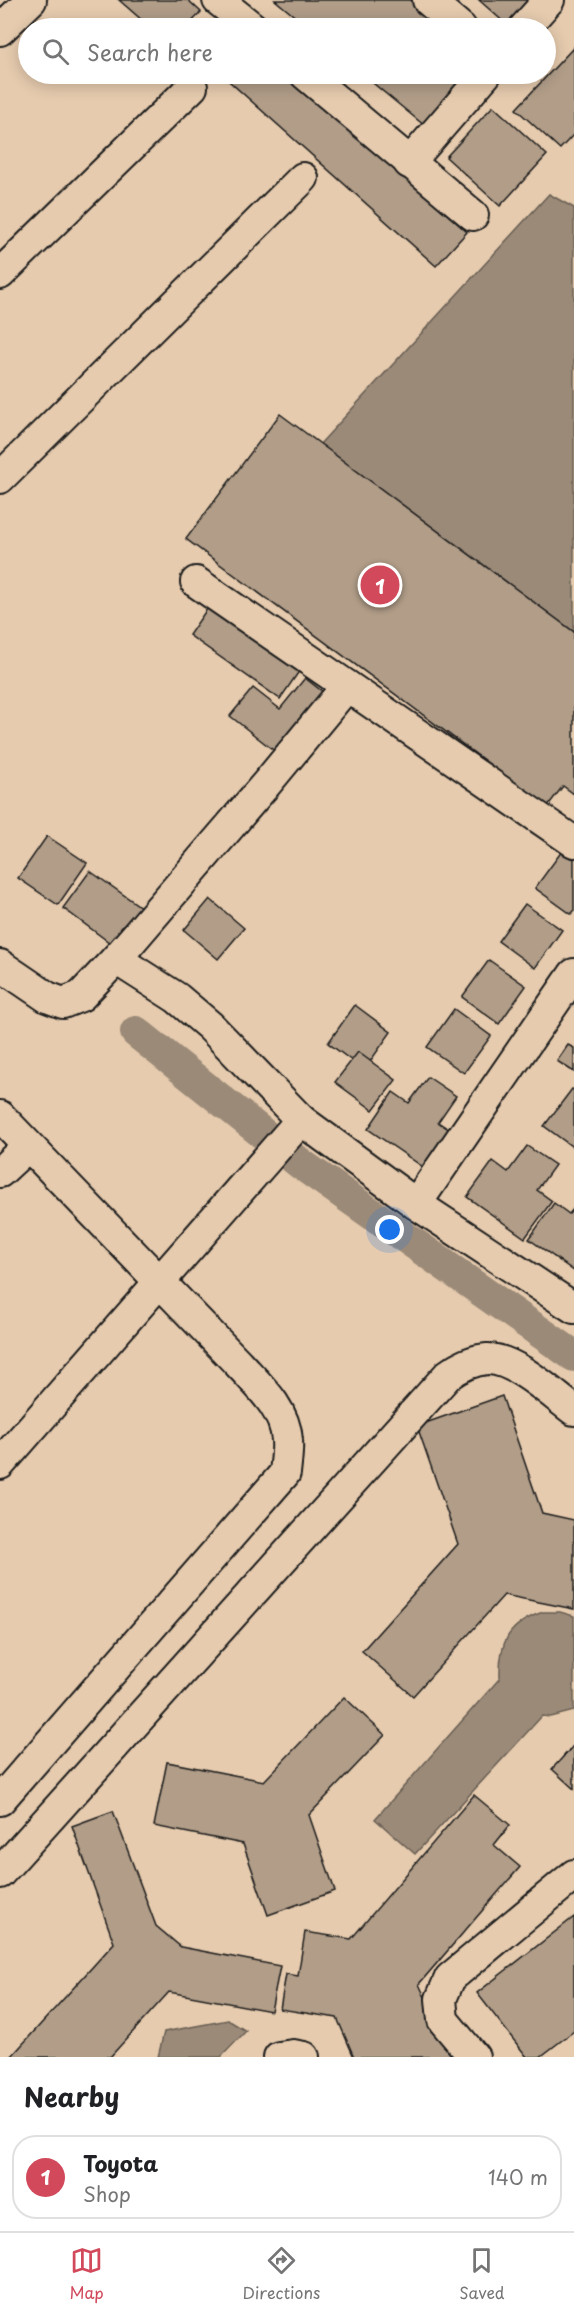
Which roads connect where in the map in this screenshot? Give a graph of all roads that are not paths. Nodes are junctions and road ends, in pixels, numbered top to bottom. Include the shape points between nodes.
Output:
1 (31, 0) edge
2 (218, 0) edge
3 (428, 0) edge
4 (549, 0) edge
5 (240, 18) edge
6 (449, 18) edge
7 (533, 18) edge
8 (0, 30) edge
9 (317, 84) edge
10 (477, 84) edge
11 (192, 87) dead end
12 (409, 163) junction
13 (303, 178) dead end
14 (472, 216) dead end
15 (0, 274) edge
16 (0, 478) edge
17 (196, 582) dead end
18 (347, 686) junction
19 (574, 842) edge
20 (116, 959) junction
21 (0, 965) edge
22 (574, 974) edge
23 (0, 1116) edge
24 (285, 1138) junction
25 (28, 1146) junction
26 (0, 1172) edge
27 (416, 1204) junction
28 (159, 1283) junction
29 (574, 1308) edge
30 (574, 1410) edge
31 (0, 1464) edge
32 (0, 1800) edge
33 (0, 1873) edge
34 (574, 1875) edge
35 (279, 2057) edge
36 (304, 2057) edge
37 (474, 2057) edge

1 - 8 street
2 - 5 street
3 - 6 street
4 - 7 street
9 - 12 street
10 - 12 street
11 - 15 street
12 - 14 street
13 - 16 street
17 - 18 street
18 - 19 street
18 - 20 street
20 - 21 street via 81,996 63,1002 47,997
20 - 24 street via 177,998 210,1026
22 - 27 street
23 - 25 street
24 - 27 street
24 - 28 street
25 - 26 street
25 - 28 street
27 - 29 street
28 - 31 street
28 - 32 street via 269,1398 284,1421 285,1473
30 - 33 street via 498,1360 476,1361 448,1375
34 - 37 street via 450,1978 441,1999 443,2020
35 - 36 street

